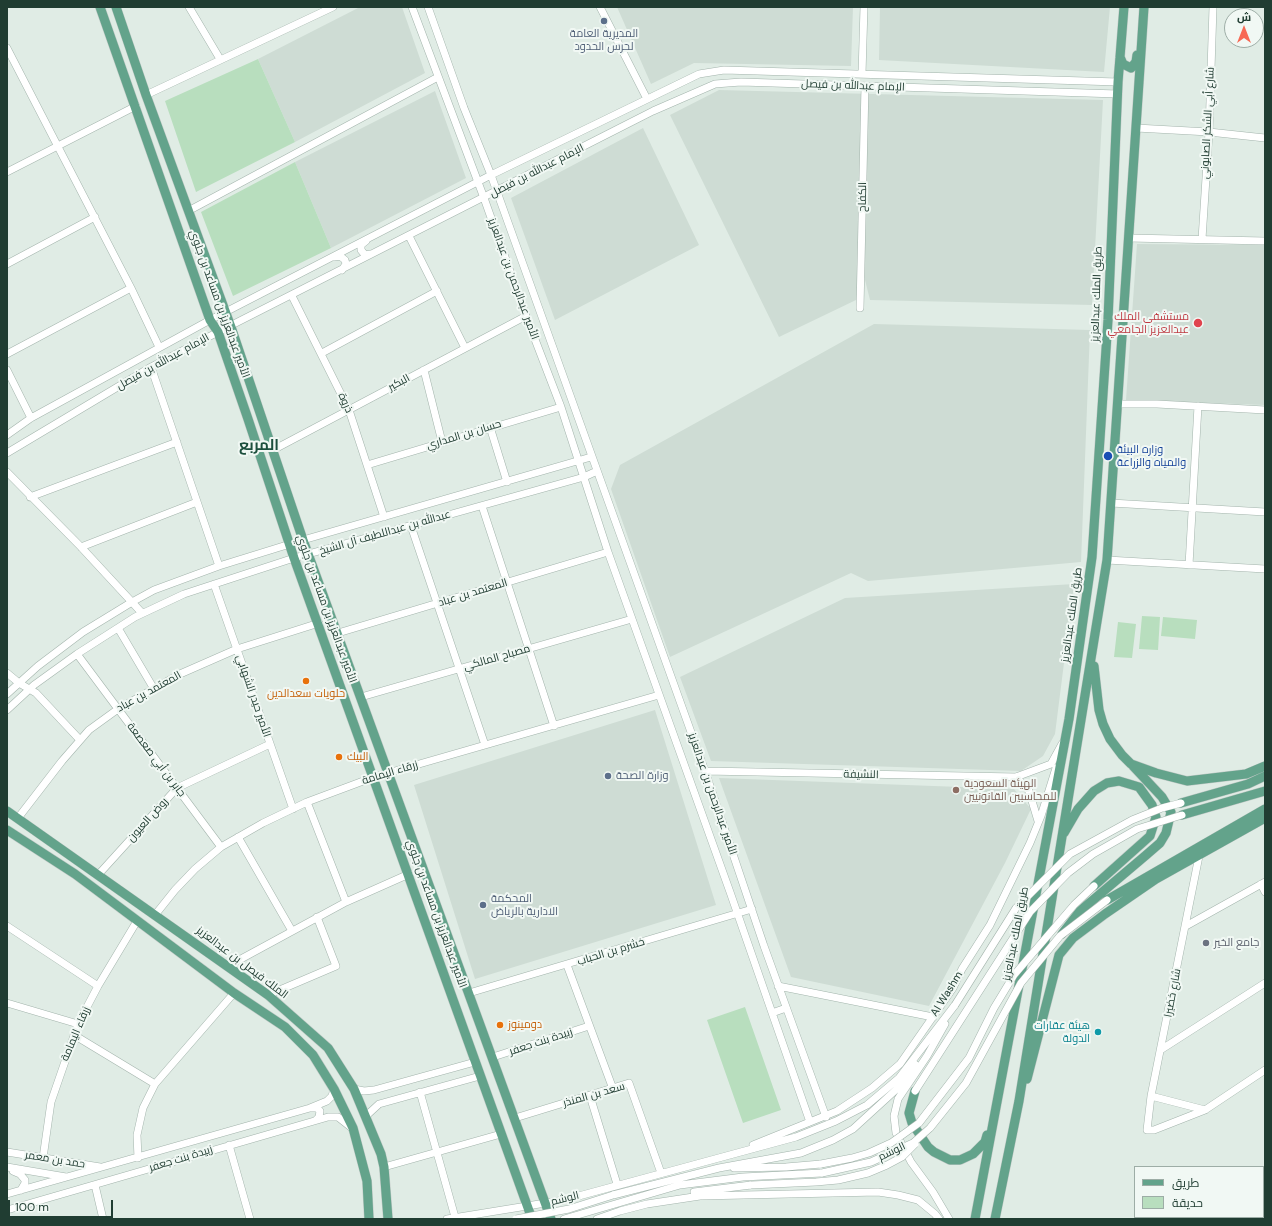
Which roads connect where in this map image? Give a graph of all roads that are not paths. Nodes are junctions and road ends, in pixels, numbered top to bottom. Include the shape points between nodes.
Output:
1 (100, 7) edge
2 (116, 7) edge
3 (190, 7) edge
4 (333, 7) edge
5 (412, 7) edge
6 (428, 7) edge
7 (600, 7) edge
8 (864, 7) edge
9 (1124, 7) edge
10 (1139, 7) edge
11 (1144, 7) edge
12 (1213, 7) edge
13 (7, 48) edge
14 (1120, 57) junction
15 (220, 59) junction
16 (862, 74) junction
17 (438, 77) junction
18 (1118, 82) junction
19 (865, 86) junction
20 (1118, 94) junction
21 (146, 95) junction
22 (647, 99) junction
23 (136, 106) junction
24 (1136, 128) junction
25 (1209, 132) junction
26 (1265, 138) edge
27 (58, 146) junction
28 (7, 172) edge
29 (491, 176) junction
30 (477, 182) junction
31 (497, 192) junction
32 (484, 198) junction
33 (190, 210) junction
34 (94, 217) junction
35 (409, 236) junction
36 (1129, 238) junction
37 (1202, 239) junction
38 (366, 240) junction
39 (1265, 241) edge
40 (374, 253) junction
41 (333, 257) junction
42 (7, 264) edge
43 (342, 270) junction
44 (131, 288) junction
45 (437, 290) junction
46 (292, 296) junction
47 (860, 308) dead end
48 (225, 313) junction
49 (526, 316) junction
50 (210, 320) junction
51 (231, 327) junction
52 (218, 332) junction
53 (159, 347) junction
54 (465, 348) junction
55 (322, 353) junction
56 (7, 354) edge
57 (151, 367) junction
58 (7, 370) edge
59 (424, 370) junction
60 (1118, 404) junction
61 (1198, 406) junction
62 (561, 407) junction
63 (349, 410) junction
64 (1265, 410) edge
65 (31, 418) junction
66 (490, 428) junction
67 (7, 435) edge
68 (177, 442) junction
69 (442, 442) junction
70 (273, 450) junction
71 (7, 453) edge
72 (591, 457) junction
73 (578, 461) junction
74 (367, 464) junction
75 (597, 471) junction
76 (7, 472) edge
77 (584, 477) junction
78 (507, 482) junction
79 (30, 497) junction
80 (197, 502) junction
81 (1111, 503) junction
82 (482, 506) junction
83 (1191, 509) junction
84 (1265, 512) edge
85 (384, 517) junction
86 (411, 526) junction
87 (303, 540) junction
88 (290, 544) junction
89 (81, 546) junction
90 (608, 552) junction
91 (309, 555) junction
92 (294, 558) junction
93 (1107, 560) junction
94 (1189, 565) junction
95 (219, 566) junction
96 (1265, 569) edge
97 (507, 583) junction
98 (214, 584) junction
99 (132, 602) junction
100 (437, 604) junction
101 (142, 613) junction
102 (632, 619) junction
103 (319, 623) junction
104 (118, 628) junction
105 (338, 633) junction
106 (1094, 644) junction
107 (237, 649) junction
108 (529, 649) junction
109 (77, 654) junction
110 (459, 669) junction
111 (7, 673) edge
112 (19, 683) junction
113 (154, 689) junction
114 (29, 690) junction
115 (7, 694) edge
116 (659, 695) junction
117 (361, 697) junction
118 (118, 709) junction
119 (7, 710) edge
120 (554, 726) junction
121 (1065, 739) junction
122 (80, 740) junction
123 (270, 744) junction
124 (485, 745) junction
125 (1131, 764) junction
126 (1265, 766) edge
127 (705, 771) junction
128 (389, 773) junction
129 (1265, 776) edge
130 (374, 777) junction
131 (1016, 777) junction
132 (177, 788) junction
133 (1265, 791) edge
134 (307, 802) junction
135 (1181, 803) joint
136 (293, 809) junction
137 (1265, 809) edge
138 (7, 811) edge
139 (1182, 815) joint
140 (18, 818) junction
141 (1265, 818) edge
142 (1038, 821) junction
143 (8, 833) edge
144 (238, 837) junction
145 (1061, 838) junction
146 (221, 847) junction
147 (1199, 856) junction
148 (408, 874) junction
149 (98, 875) junction
150 (1263, 883) edge
151 (1094, 886) joint
152 (1265, 892) edge
153 (1107, 900) joint
154 (346, 902) junction
155 (752, 909) junction
156 (738, 913) junction
157 (155, 915) junction
158 (317, 917) junction
159 (137, 921) junction
160 (7, 926) edge
161 (1186, 926) junction
162 (292, 931) junction
163 (1060, 936) junction
164 (567, 965) junction
165 (228, 966) junction
166 (1265, 983) edge
167 (98, 986) junction
168 (778, 986) junction
169 (234, 993) junction
170 (469, 993) junction
171 (268, 995) junction
172 (7, 1003) edge
173 (955, 1004) junction
174 (786, 1008) junction
175 (772, 1013) junction
176 (933, 1017) junction
177 (78, 1024) junction
178 (590, 1026) junction
179 (74, 1035) junction
180 (1162, 1050) junction
181 (493, 1057) junction
182 (475, 1062) junction
183 (1265, 1070) edge
184 (480, 1076) junction
185 (154, 1084) junction
186 (383, 1087) junction
187 (354, 1088) junction
188 (613, 1088) junction
189 (334, 1089) junction
190 (915, 1091) joint
191 (420, 1092) junction
192 (590, 1096) junction
193 (1151, 1096) junction
194 (388, 1101) junction
195 (1020, 1101) junction
196 (996, 1106) junction
197 (310, 1108) junction
198 (1205, 1110) junction
199 (366, 1116) junction
200 (826, 1117) junction
201 (515, 1118) junction
202 (316, 1120) junction
203 (810, 1122) junction
204 (353, 1128) junction
205 (930, 1128) junction
206 (501, 1134) junction
207 (796, 1137) joint
208 (229, 1145) junction
209 (437, 1151) junction
210 (7, 1152) edge
211 (726, 1156) junction
212 (42, 1158) junction
213 (138, 1158) junction
214 (103, 1167) junction
215 (384, 1167) junction
216 (7, 1168) edge
217 (719, 1168) junction
218 (661, 1173) junction
219 (68, 1177) junction
220 (618, 1184) junction
221 (95, 1185) junction
222 (19, 1191) junction
223 (7, 1194) edge
224 (546, 1204) junction
225 (647, 1204) junction
226 (23, 1205) junction
227 (526, 1206) junction
228 (7, 1210) edge
229 (455, 1217) junction
230 (103, 1219) edge
231 (250, 1219) edge
232 (369, 1219) edge
233 (388, 1219) edge
234 (447, 1219) edge
235 (516, 1219) edge
236 (532, 1219) edge
237 (551, 1219) edge
238 (564, 1219) edge
239 (597, 1219) edge
240 (939, 1219) edge
241 (949, 1219) edge
242 (975, 1219) edge
243 (995, 1219) edge

1 - 23 main road, الأمير عبدالعزيز بن مساعد بن جلوي
2 - 21 main road, الأمير عبدالعزيز بن مساعد بن جلوي
3 - 15 street
4 - 15 street
5 - 17 street, الأمير عبدالرحمن بن عبدالعزيز
6 - 29 street, الأمير عبدالرحمن بن عبدالعزيز
7 - 22 street
8 - 16 street
9 - 14 main road, طريق الملك عبدالعزيز
10 - 14 main road via 1135,66 1127,67
11 - 24 main road
12 - 25 street, شارع أبي الشكر الصابوني
13 - 27 street
14 - 18 main road, طريق الملك عبدالعزيز
15 - 21 street
16 - 18 street, الإمام عبدالله بن فيصل
16 - 22 street, الإمام عبدالله بن فيصل via 724,70 699,74
17 - 30 street, الأمير عبدالرحمن بن عبدالعزيز
17 - 33 street
18 - 20 main road, طريق الملك عبدالعزيز
19 - 20 street, الإمام عبدالله بن فيصل
19 - 31 street, الإمام عبدالله بن فيصل via 741,82 715,84 653,111
19 - 47 street, الكفاح
20 - 121 main road, طريق الملك عبدالعزيز via 1108,320 1094,540
21 - 33 main road, الأمير عبدالعزيز بن مساعد بن جلوي
22 - 29 street, الإمام عبدالله بن فيصل
23 - 27 street
23 - 50 main road, الأمير عبدالعزيز بن مساعد بن جلوي
24 - 25 street
24 - 36 main road
25 - 26 street
25 - 37 street, شارع أبي الشكر الصابوني
27 - 28 street
27 - 34 street
29 - 30 street, الإمام عبدالله بن فيصل
29 - 31 street, الأمير عبدالرحمن بن عبدالعزيز
30 - 32 street, الأمير عبدالرحمن بن عبدالعزيز
30 - 38 street, الإمام عبدالله بن فيصل
31 - 32 street, الإمام عبدالله بن فيصل
31 - 72 street, الأمير عبدالرحمن بن عبدالعزيز
32 - 35 street, الإمام عبدالله بن فيصل
32 - 49 street, الأمير عبدالرحمن بن عبدالعزيز
33 - 48 main road, الأمير عبدالعزيز بن مساعد بن جلوي
34 - 42 street
34 - 44 street
35 - 40 street, الإمام عبدالله بن فيصل
35 - 45 street
36 - 37 street
36 - 60 main road
37 - 39 street
38 - 40 street via 361,245 362,252 367,255
38 - 41 street, الإمام عبدالله بن فيصل
40 - 43 street, الإمام عبدالله بن فيصل
41 - 43 street via 340,256 345,260
41 - 48 street, الإمام عبدالله بن فيصل
43 - 46 street, الإمام عبدالله بن فيصل
44 - 53 street
44 - 56 street
45 - 54 street
45 - 55 street
46 - 51 street, الإمام عبدالله بن فيصل
46 - 55 street, ذروة
48 - 50 street, الإمام عبدالله بن فيصل
48 - 51 main road, الأمير عبدالعزيز بن مساعد بن جلوي
49 - 54 street, البكير
49 - 62 street, الأمير عبدالرحمن بن عبدالعزيز
50 - 52 main road, الأمير عبدالعزيز بن مساعد بن جلوي
50 - 53 street, الإمام عبدالله بن فيصل
51 - 52 street, الإمام عبدالله بن فيصل
51 - 70 main road, الأمير عبدالعزيز بن مساعد بن جلوي
52 - 57 street, الإمام عبدالله بن فيصل
52 - 88 main road, الأمير عبدالعزيز بن مساعد بن جلوي
53 - 65 street, الإمام عبدالله بن فيصل
54 - 59 street, البكير
55 - 63 street, ذروة
57 - 68 street
57 - 71 street, الإمام عبدالله بن فيصل
58 - 65 street
59 - 63 street, البكير
59 - 69 street
60 - 61 street
60 - 81 main road
61 - 64 street
61 - 83 street
62 - 66 street, حسان بن المداري
62 - 73 street, الأمير عبدالرحمن بن عبدالعزيز
63 - 70 street, البكير
63 - 74 street, ذروة
65 - 67 street, الإمام عبدالله بن فيصل
66 - 69 street, حسان بن المداري
66 - 78 street
68 - 79 street
68 - 80 street
69 - 74 street, حسان بن المداري
70 - 87 main road, الأمير عبدالعزيز بن مساعد بن جلوي
72 - 73 street, عبدالله بن عبداللطيف آل الشيخ
72 - 75 street, الأمير عبدالرحمن بن عبدالعزيز
73 - 77 street, الأمير عبدالرحمن بن عبدالعزيز
73 - 78 street, عبدالله بن عبداللطيف آل الشيخ
74 - 85 street, ذروة
75 - 77 street, عبدالله بن عبداللطيف آل الشيخ
75 - 127 street, الأمير عبدالرحمن بن عبدالعزيز
76 - 79 street
77 - 82 street, عبدالله بن عبداللطيف آل الشيخ
77 - 90 street, الأمير عبدالرحمن بن عبدالعزيز
78 - 85 street, عبدالله بن عبداللطيف آل الشيخ
79 - 89 street
80 - 89 street
80 - 95 street
81 - 83 street
81 - 93 main road
82 - 86 street, عبدالله بن عبداللطيف آل الشيخ
82 - 97 street
83 - 84 street
83 - 94 street
85 - 87 street, عبدالله بن عبداللطيف آل الشيخ
86 - 91 street, عبدالله بن عبداللطيف آل الشيخ
86 - 100 street
87 - 88 street, عبدالله بن عبداللطيف آل الشيخ
87 - 91 main road, الأمير عبدالعزيز بن مساعد بن جلوي
88 - 92 main road, الأمير عبدالعزيز بن مساعد بن جلوي
88 - 95 street, عبدالله بن عبداللطيف آل الشيخ
89 - 99 street
90 - 97 street, المعتمد بن عباد
90 - 102 street, الأمير عبدالرحمن بن عبدالعزيز
91 - 92 street, عبدالله بن عبداللطيف آل الشيخ
91 - 105 main road, الأمير عبدالعزيز بن مساعد بن جلوي
92 - 98 street, عبدالله بن عبداللطيف آل الشيخ
92 - 103 main road, الأمير عبدالعزيز بن مساعد بن جلوي
93 - 94 street
93 - 106 main road
94 - 96 street
95 - 99 street, عبدالله بن عبداللطيف آل الشيخ via 154,590
97 - 100 street, المعتمد بن عباد
97 - 108 street
98 - 101 street, عبدالله بن عبداللطيف آل الشيخ
98 - 107 street, الأمير حيدر الشهابي
99 - 101 street
99 - 112 street, عبدالله بن عبداللطيف آل الشيخ via 83,632
100 - 105 street, المعتمد بن عباد
100 - 110 street
101 - 104 street, عبدالله بن عبداللطيف آل الشيخ
102 - 108 street, مصباح المالكي
102 - 116 street, الأمير عبدالرحمن بن عبدالعزيز
103 - 107 street, المعتمد بن عباد
103 - 130 main road, الأمير عبدالعزيز بن مساعد بن جلوي
104 - 109 street, عبدالله بن عبداللطيف آل الشيخ
104 - 113 street
105 - 117 main road, الأمير عبدالعزيز بن مساعد بن جلوي
106 - 125 main road via 1094,673 1103,724 1110,739
106 - 145 main road
107 - 113 street, المعتمد بن عباد via 180,674
107 - 123 street, الأمير حيدر الشهابي
108 - 110 street, مصباح المالكي
108 - 120 street
109 - 114 street, عبدالله بن عبداللطيف آل الشيخ
109 - 118 street, جابر بن أبي صعصعة
110 - 117 street, مصباح المالكي
110 - 124 street
111 - 112 street
112 - 114 street
112 - 115 street, عبدالله بن عبداللطيف آل الشيخ
113 - 118 street, المعتمد بن عباد
114 - 119 street, عبدالله بن عبداللطيف آل الشيخ
114 - 122 street via 36,693
116 - 120 street, زرقاء اليمامة
116 - 156 street, الأمير عبدالرحمن بن عبدالعزيز
117 - 128 main road, الأمير عبدالعزيز بن مساعد بن جلوي
118 - 122 street, المعتمد بن عباد via 89,730
118 - 132 street, جابر بن أبي صعصعة
120 - 124 street, زرقاء اليمامة
121 - 131 street via 1051,764
121 - 142 street, Al Washm
121 - 196 main road, طريق الملك عبدالعزيز
122 - 140 street, المعتمد بن عباد
123 - 132 street, روض العيون
123 - 136 street, الأمير حيدر الشهابي
124 - 128 street, زرقاء اليمامة
125 - 126 main road via 1187,781 1246,774
125 - 163 main road via 1162,797 1171,812 1166,833 1160,843 1080,911
127 - 131 street, النشيفة
127 - 155 street, الأمير عبدالرحمن بن عبدالعزيز
128 - 130 street, زرقاء اليمامة
128 - 170 main road, الأمير عبدالعزيز بن مساعد بن جلوي
129 - 135 main road via 1248,784
130 - 134 street, زرقاء اليمامة
130 - 148 main road, الأمير عبدالعزيز بن مساعد بن جلوي
131 - 142 street via 1029,791
132 - 146 street, جابر بن أبي صعصعة
132 - 149 street, روض العيون
133 - 139 main road
134 - 136 street, زرقاء اليمامة
134 - 154 street
135 - 173 street, bridge via 1132,820 1070,854 1016,908
136 - 144 street, زرقاء اليمامة
137 - 153 main road
138 - 140 main road, الملك فيصل بن عبدالعزيز
139 - 190 street, bridge via 1137,830 1093,854 1068,873 1030,912
140 - 149 main road, الملك فيصل بن عبدالعزيز
141 - 147 main road
142 - 176 street, Al Washm via 990,925
143 - 159 main road via 75,874
144 - 146 street, زرقاء اليمامة
144 - 162 street
145 - 151 main road via 1078,809 1094,791 1107,783 1118,781 1130,784 1139,787 1147,796 1156,817 1150,836
145 - 195 main road
146 - 157 street, زرقاء اليمامة via 195,869
147 - 161 street, شارع خضيرا
147 - 195 main road via 1156,879 1105,914 1073,938 1059,955 1031,1068
148 - 154 street
148 - 182 main road, الأمير عبدالعزيز بن مساعد بن جلوي
149 - 157 main road, الملك فيصل بن عبدالعزيز
150 - 152 street
150 - 161 street
151 - 217 street, bridge via 1074,905 1014,975 969,1058 919,1123 891,1143 852,1158 821,1164 748,1169
153 - 163 street, الوشم, bridge
154 - 158 street
155 - 156 street, خشرم بن الحباب
155 - 168 street, الأمير عبدالرحمن بن عبدالعزيز
156 - 164 street, خشرم بن الحباب
156 - 175 street, الأمير عبدالرحمن بن عبدالعزيز
157 - 165 main road, الملك فيصل بن عبدالعزيز
158 - 162 street
158 - 171 street via 336,966
159 - 167 street, زرقاء اليمامة
159 - 169 main road
160 - 167 street
161 - 180 street, شارع خضيرا
162 - 165 street
163 - 205 street, الوشم, bridge via 1021,983 966,1083
164 - 170 street, خشرم بن الحباب
164 - 178 street
165 - 171 main road, الملك فيصل بن عبدالعزيز
166 - 180 street
167 - 177 street, زرقاء اليمامة
168 - 174 street, الأمير عبدالرحمن بن عبدالعزيز
168 - 176 street
169 - 185 street
169 - 189 main road via 285,1027 313,1055
170 - 181 main road, الأمير عبدالعزيز بن مساعد بن جلوي
171 - 187 main road, الملك فيصل بن عبدالعزيز via 328,1048
172 - 177 street
173 - 207 street, Al Washm via 899,1078 887,1089 867,1105
173 - 217 street, الوشم via 900,1087 853,1129 801,1152
173 - 241 street via 927,1056 898,1099 894,1116 896,1133 911,1162
174 - 175 street
174 - 200 street, الأمير عبدالرحمن بن عبدالعزيز
175 - 203 street, الأمير عبدالرحمن بن عبدالعزيز
176 - 200 street, Al Washm via 900,1064 872,1088
177 - 179 street, زرقاء اليمامة
178 - 181 street, زبيدة بنت جعفر
178 - 188 street
179 - 185 street
179 - 212 street, زرقاء اليمامة via 51,1102
180 - 193 street, شارع خضيرا
181 - 201 main road, الأمير عبدالعزيز بن مساعد بن جلوي
182 - 184 main road, الأمير عبدالعزيز بن مساعد بن جلوي
182 - 186 street
183 - 198 street
184 - 191 street
184 - 206 main road, الأمير عبدالعزيز بن مساعد بن جلوي
185 - 213 street via 143,1108 137,1136
186 - 187 street via 364,1091
186 - 194 street via 378,1096
187 - 199 main road, الملك فيصل بن عبدالعزيز
188 - 192 street, سعد بن المنذر
188 - 218 street, سعد بن المنذر via 629,1084
189 - 197 street, زبيدة بنت جعفر via 327,1101
189 - 204 main road
190 - 196 main road via 909,1113 912,1123 928,1147 950,1160 960,1160 973,1154 985,1142
191 - 194 street
191 - 209 street
192 - 201 street, سعد بن المنذر
192 - 220 street
193 - 198 street
193 - 198 street, شارع خضيرا via 1147,1130 1154,1130
194 - 199 street via 374,1107
195 - 243 main road
196 - 242 main road, طريق الملك عبدالعزيز
197 - 202 street via 317,1108 320,1111 320,1117
197 - 213 street, زبيدة بنت جعفر
199 - 215 main road, الملك فيصل بن عبدالعزيز
200 - 203 street, Al Washm
201 - 224 main road, الأمير عبدالعزيز بن مساعد بن جلوي
202 - 204 street, زبيدة بنت جعفر via 333,1116
202 - 208 street, زبيدة بنت جعفر
203 - 211 street, Al Washm
204 - 232 main road via 367,1181
205 - 225 street, bridge via 902,1157 868,1173 838,1180 751,1185 702,1191
205 - 238 street, الوشم, bridge via 913,1143 871,1162 822,1173 715,1180 680,1185
206 - 209 street
206 - 227 main road, الأمير عبدالعزيز بن مساعد بن جلوي
207 - 211 street, الوشم
208 - 221 street, زبيدة بنت جعفر
208 - 231 street
209 - 215 street
209 - 229 street
210 - 212 street, حمد بن معمر
211 - 218 street, الوشم
212 - 214 street, حمد بن معمر
213 - 214 street, زبيدة بنت جعفر
214 - 219 street, زبيدة بنت جعفر
215 - 233 main road, الملك فيصل بن عبدالعزيز
216 - 219 street, حمد بن معمر
216 - 222 street via 23,1178 25,1184
217 - 235 street, الوشم, bridge via 569,1209
218 - 220 street, الوشم
219 - 222 street, زبيدة بنت جعفر
220 - 224 street, الوشم
221 - 226 street, زبيدة بنت جعفر
221 - 230 street
222 - 223 street, زبيدة بنت جعفر
222 - 226 street via 11,1195 10,1202 15,1206
224 - 227 street, الوشم
224 - 237 main road, الأمير عبدالعزيز بن مساعد بن جلوي
225 - 239 street
225 - 240 street via 700,1196 878,1192 918,1200
226 - 228 street, زبيدة بنت جعفر
227 - 229 street, الوشم
227 - 236 main road, الأمير عبدالعزيز بن مساعد بن جلوي
229 - 234 street, الوشم

